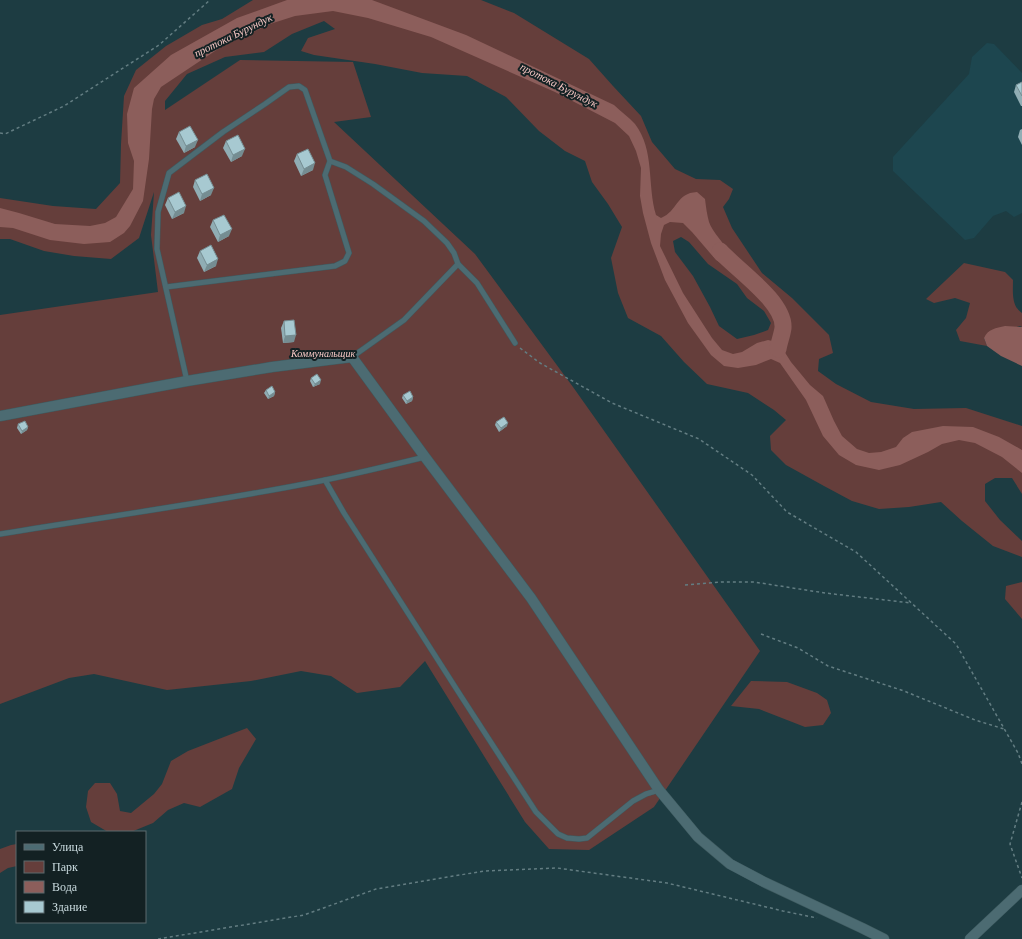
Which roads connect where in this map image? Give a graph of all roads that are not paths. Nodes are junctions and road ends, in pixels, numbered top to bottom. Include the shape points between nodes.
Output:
1 (330, 161) junction
2 (458, 264) junction
3 (166, 287) junction
4 (514, 343) road end
5 (352, 357) junction
6 (187, 380) junction
7 (0, 416) edge
8 (426, 457) junction
9 (325, 480) junction
10 (0, 534) edge
11 (658, 790) junction
12 (1022, 890) edge
13 (884, 939) edge
14 (970, 939) edge

1 - 2 lane via 346,167 424,221 451,248
1 - 3 lane via 325,175 349,253 345,261 335,266
1 - 3 lane via 305,90 299,86 289,86 195,152 169,173 158,212 157,249
2 - 4 lane via 477,283
2 - 5 lane via 404,320
3 - 6 lane
5 - 6 street
5 - 8 street
6 - 7 street
8 - 9 lane
8 - 11 street via 531,598
9 - 10 lane
9 - 11 lane via 536,812 558,834 567,838 586,838 633,801
11 - 13 street via 698,837 730,864
12 - 14 street

